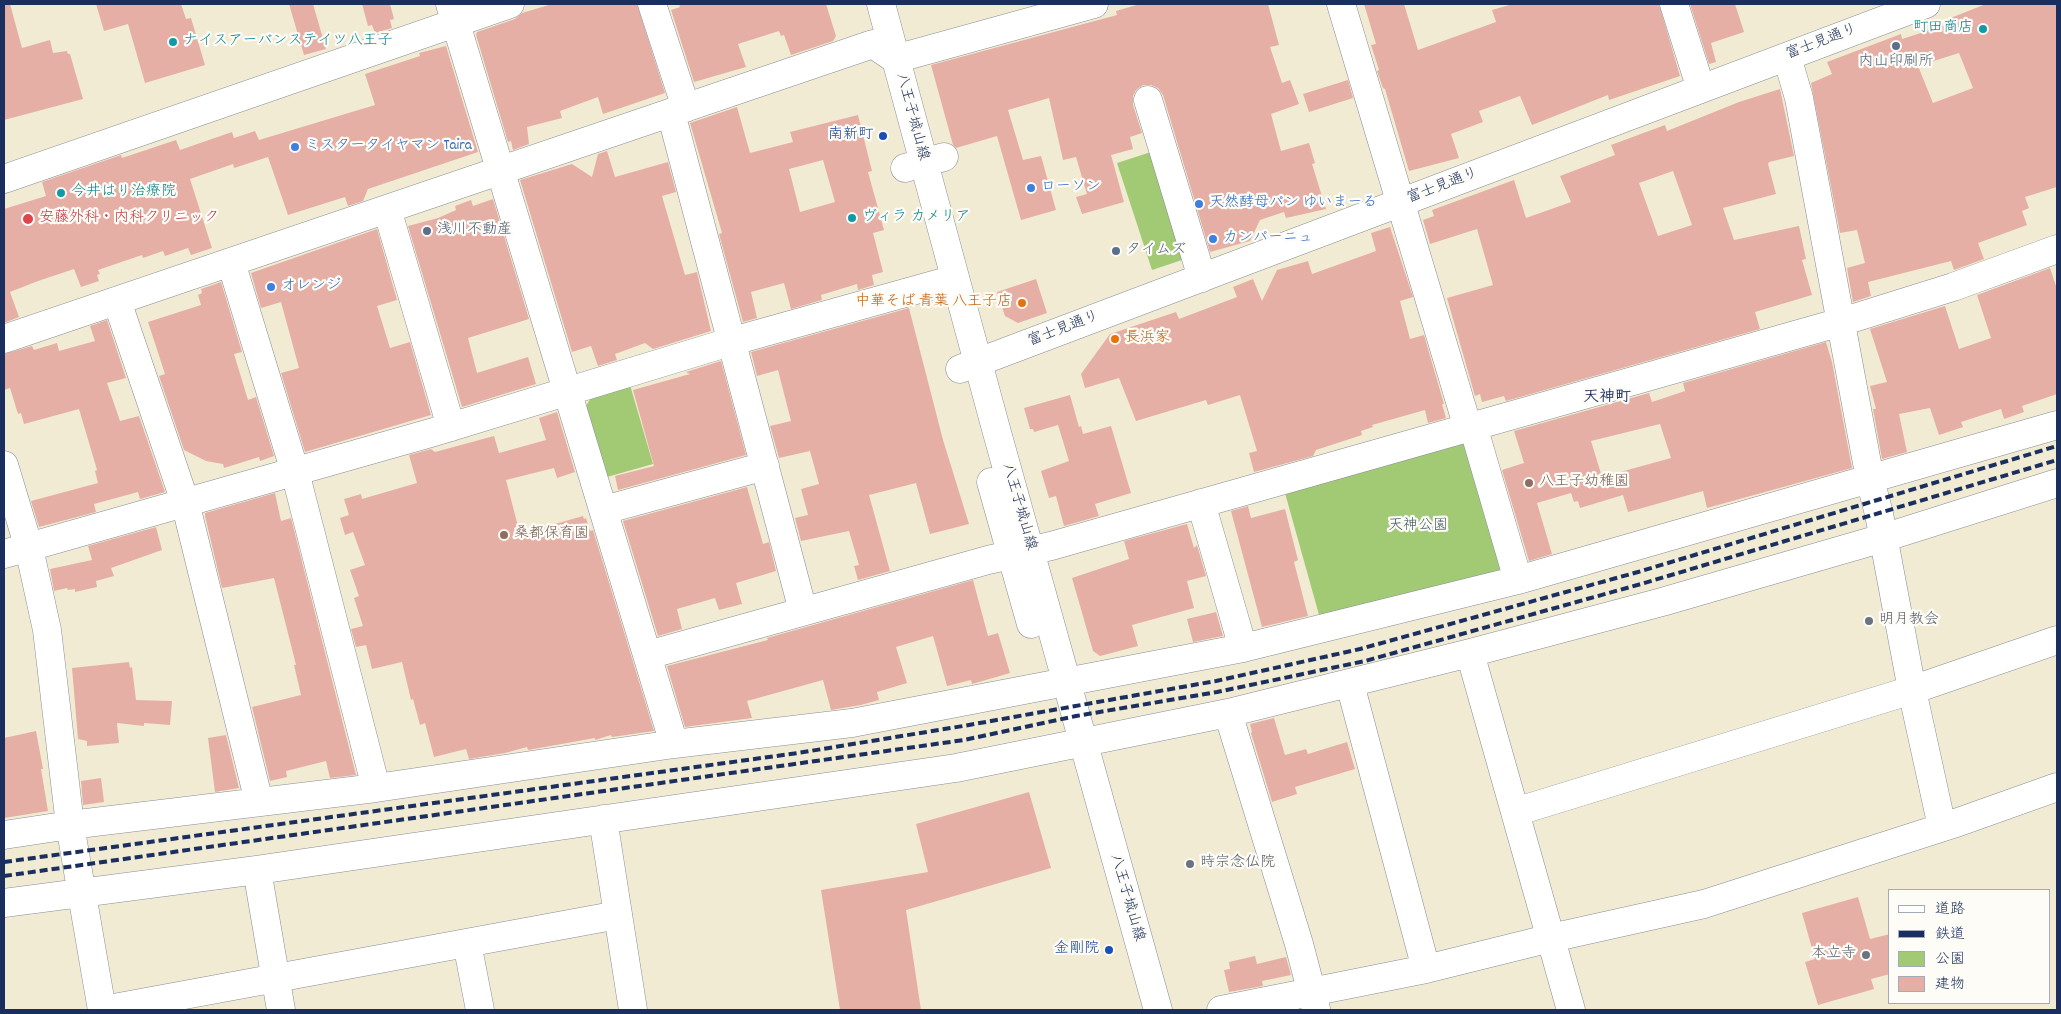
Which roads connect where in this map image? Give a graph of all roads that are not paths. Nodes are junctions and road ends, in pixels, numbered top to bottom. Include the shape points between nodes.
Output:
1 (510, 4) edge
2 (652, 4) edge
3 (861, 4) edge
4 (881, 4) edge
5 (1094, 4) edge
6 (1341, 4) edge
7 (1674, 4) edge
8 (1926, 4) edge
9 (453, 13) edge
10 (872, 44) junction
11 (1787, 57) junction
12 (895, 59) junction
13 (1701, 90) junction
14 (1148, 100) dead end
15 (678, 110) junction
16 (924, 163) junction
17 (500, 171) junction
18 (4, 179) edge
19 (1401, 204) junction
20 (388, 209) junction
21 (2057, 250) edge
22 (231, 262) junction
23 (1202, 278) junction
24 (946, 282) junction
25 (116, 301) junction
26 (1841, 322) junction
27 (4, 339) edge
28 (733, 341) junction
29 (969, 366) junction
30 (568, 392) junction
31 (2057, 425) edge
32 (450, 427) junction
33 (1471, 427) junction
34 (4, 465) edge
35 (765, 466) junction
36 (295, 472) junction
37 (1870, 479) junction
38 (2057, 483) edge
39 (185, 502) junction
40 (1201, 503) junction
41 (604, 510) junction
42 (1883, 538) junction
43 (16, 551) edge
44 (1021, 554) junction
45 (1518, 580) junction
46 (803, 611) junction
47 (2057, 640) edge
48 (1243, 648) junction
49 (1470, 653) junction
50 (648, 655) junction
51 (1057, 684) junction
52 (1350, 684) junction
53 (1912, 690) junction
54 (1228, 713) junction
55 (674, 744) junction
56 (1075, 744) junction
57 (2057, 787) edge
58 (376, 788) junction
59 (259, 802) junction
60 (1515, 812) junction
61 (603, 819) junction
62 (70, 825) junction
63 (1942, 828) junction
64 (4, 835) edge
65 (257, 870) junction
66 (81, 893) junction
67 (4, 903) edge
68 (618, 915) junction
69 (1551, 938) junction
70 (467, 943) junction
71 (1426, 969) junction
72 (275, 979) junction
73 (1314, 1001) edge
74 (103, 1010) edge
75 (282, 1010) edge
76 (480, 1010) edge
77 (633, 1010) edge
78 (1139, 1010) edge
79 (1158, 1010) edge
80 (1221, 1010) edge
81 (1571, 1010) edge

1 - 9 street
2 - 15 street
3 - 10 street, 八王子城山線
4 - 12 street, 八王子城山線
5 - 12 street
6 - 19 street
7 - 13 street
8 - 11 street, 富士見通り
9 - 17 street
9 - 18 street
10 - 12 street
10 - 15 street
10 - 16 street, 八王子城山線
11 - 13 street, 富士見通り
11 - 26 street via 1798,98
12 - 16 street, 八王子城山線
13 - 19 street, 富士見通り
14 - 23 street
15 - 17 street
15 - 28 street
16 - 24 street, 八王子城山線
17 - 20 street
17 - 30 street
19 - 23 street, 富士見通り
19 - 33 street
20 - 22 street
20 - 32 street
21 - 26 street
22 - 25 street
22 - 36 street
23 - 29 street, 富士見通り
24 - 28 street
24 - 29 street, 八王子城山線
25 - 27 street
25 - 39 street
26 - 33 street
26 - 37 street
28 - 30 street
28 - 35 street
29 - 44 street, 八王子城山線
30 - 32 street
30 - 41 street
31 - 37 street
32 - 36 street
33 - 40 street
33 - 45 street
34 - 43 street
35 - 41 street
35 - 46 street
36 - 39 street
36 - 58 street
37 - 42 street
37 - 45 street
38 - 42 street
39 - 43 street
39 - 59 street
40 - 44 street
40 - 48 street
41 - 50 street
42 - 49 street
42 - 53 street
43 - 62 street via 46,630
44 - 46 street
44 - 51 street, 八王子城山線
45 - 48 street
46 - 50 street
47 - 53 street
48 - 51 street
49 - 52 street
49 - 60 street
50 - 55 street
51 - 55 street via 852,723
51 - 56 street, 八王子城山線
52 - 54 street
52 - 71 street
53 - 60 street
53 - 63 street
54 - 56 street
54 - 73 street
55 - 58 street
56 - 61 street via 956,768
56 - 78 street, 八王子城山線
56 - 79 street, 八王子城山線
57 - 63 street
58 - 59 street
59 - 62 street
60 - 69 street
61 - 65 street
61 - 68 street
62 - 64 street
62 - 66 street
63 - 69 street via 1704,904
65 - 66 street
65 - 72 street
66 - 67 street
66 - 74 street
68 - 70 street
68 - 77 street
69 - 71 street
69 - 81 street
70 - 72 street
70 - 76 street
71 - 73 street
72 - 74 street
72 - 75 street
73 - 80 street

